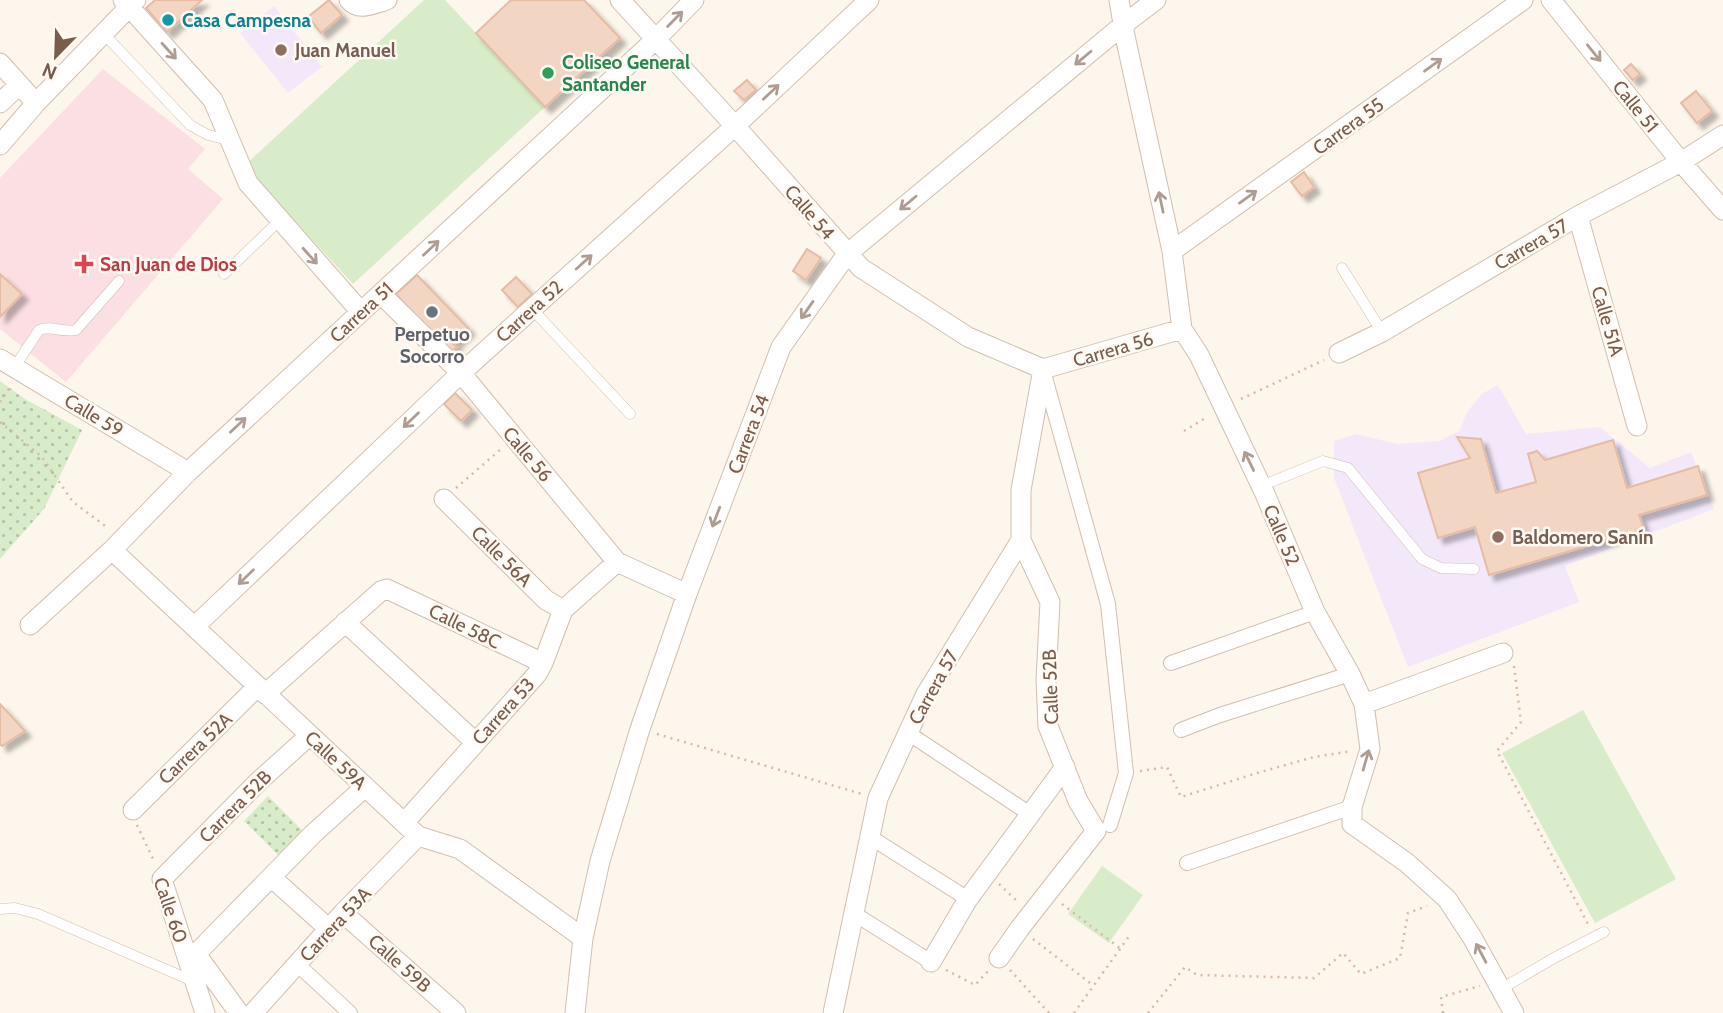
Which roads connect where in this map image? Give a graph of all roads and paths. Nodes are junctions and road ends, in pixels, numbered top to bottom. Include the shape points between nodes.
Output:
1 (387, 0) edge
2 (620, 0) edge
3 (694, 0) edge
4 (869, 0) edge
5 (1119, 0) edge
6 (1156, 0) edge
7 (1523, 0) edge
8 (1551, 0) edge
9 (130, 2) edge
10 (358, 3) edge
11 (1123, 25) junction
12 (104, 34) junction
13 (656, 39) junction
14 (0, 63) edge
15 (19, 85) junction
16 (0, 103) edge
17 (36, 103) junction
18 (735, 126) junction
19 (1723, 135) edge
20 (230, 140) junction
21 (0, 145) edge
22 (1681, 162) junction
23 (1723, 210) edge
24 (1578, 216) junction
25 (279, 220) junction
26 (1172, 251) junction
27 (847, 254) junction
28 (1342, 268) dead end
29 (225, 274) dead end
30 (119, 281) dead end
31 (381, 294) junction
32 (532, 309) junction
33 (361, 312) junction
34 (1182, 329) junction
35 (1382, 331) junction
36 (1339, 353) joint
37 (7, 363) edge
38 (1043, 369) junction
39 (461, 373) junction
40 (1223, 407) junction
41 (630, 414) dead end
42 (0, 422) edge
43 (1637, 426) dead end
44 (1184, 431) dead end
45 (514, 437) junction
46 (188, 472) junction
47 (1261, 486) junction
48 (444, 499) joint
49 (1021, 540) junction
50 (117, 545) junction
51 (617, 562) junction
52 (1474, 569) dead end
53 (387, 589) joint
54 (687, 594) junction
55 (563, 610) junction
56 (1315, 612) junction
57 (345, 622) junction
58 (30, 625) dead end
59 (194, 627) junction
60 (1503, 653) joint
61 (543, 663) junction
62 (1171, 663) dead end
63 (1350, 674) junction
64 (262, 690) junction
65 (1364, 704) junction
66 (640, 729) junction
67 (1181, 730) dead end
68 (908, 733) junction
69 (310, 735) junction
70 (475, 742) junction
71 (1370, 749) junction
72 (1065, 767) junction
73 (1126, 774) junction
74 (365, 787) junction
75 (877, 798) junction
76 (1352, 807) junction
77 (133, 810) joint
78 (1031, 814) junction
79 (1103, 828) junction
80 (411, 829) junction
81 (870, 837) junction
82 (1187, 863) dead end
83 (986, 872) junction
84 (271, 877) junction
85 (162, 879) junction
86 (1048, 893) junction
87 (968, 898) junction
88 (1447, 899) junction
89 (0, 909) edge
90 (343, 913) junction
91 (853, 913) junction
92 (1026, 921) junction
93 (329, 929) junction
94 (1130, 934) dead end
95 (1599, 934) joint
96 (583, 938) junction
97 (1121, 949) junction
98 (192, 958) junction
99 (999, 958) joint
100 (931, 962) junction
101 (297, 964) junction
102 (195, 982) junction
103 (975, 985) dead end
104 (1499, 985) junction
105 (1094, 986) junction
106 (205, 1013) edge
107 (239, 1013) edge
108 (253, 1013) edge
109 (350, 1013) edge
110 (456, 1013) edge
111 (575, 1013) edge
112 (833, 1013) edge
113 (1049, 1013) edge
114 (1076, 1013) edge
115 (1148, 1013) edge
116 (1443, 1013) edge
117 (1514, 1013) edge

1 - 10 street
2 - 13 street, Calle 54
13 -> 3 street, Carrera 51
18 -> 4 street, Carrera 52
5 - 11 street, Calle 52
6 - 11 street, Carrera 54
26 -> 7 street, Carrera 55
8 -> 22 street, Calle 51
9 - 12 street
9 -> 20 street via 214,100
26 -> 11 street, Calle 52
11 -> 27 street, Carrera 54
12 - 17 street
12 - 20 lane via 190,125
13 - 18 street, Calle 54
31 -> 13 street, Carrera 51
14 - 15 street
15 - 16 street
15 - 17 street
17 - 21 street
18 - 27 street, Calle 54
32 -> 18 street, Carrera 52
19 - 22 street, Carrera 57
20 - 25 street via 248,183
22 - 23 street, Calle 51
22 - 24 street, Carrera 57
24 - 35 street, Carrera 57
24 - 43 street, Calle 51A
25 - 29 lane
25 -> 33 street
26 - 34 street, Calle 52
27 - 38 street, Calle 54 via 861,268 968,337
27 -> 54 street, Carrera 54 via 781,347
28 - 35 lane
30 - 37 lane via 76,330 39,330
31 - 33 street, Carrera 51
31 - 39 street, Calle 56
32 - 39 street, Carrera 52
32 - 41 lane
46 -> 33 street, Carrera 51
34 - 38 street, Carrera 56
34 - 40 street, Calle 52
35 - 36 street, Carrera 57
36 - 40 path
37 - 46 street, Calle 59
38 - 49 street via 1021,490
38 - 73 street via 1108,604
39 - 45 street, Calle 56
39 -> 59 street, Carrera 52
40 - 44 path
47 -> 40 street, Calle 52
42 - 50 path via 42,457 73,502
45 - 48 path
45 - 51 street, Calle 56
46 - 50 street, Carrera 51
47 - 52 lane via 1323,461 1348,468 1422,559 1441,568
47 - 56 street, Calle 52
48 - 55 street, Calle 56A via 546,600
49 - 68 street, Carrera 57 via 926,694
49 - 72 street, Calle 52B via 1050,602 1048,726
50 - 58 street, Carrera 51
50 - 59 street, Calle 59A
51 - 54 street, Calle 56
51 - 55 street, Carrera 53
53 - 57 street, Carrera 52A
53 - 61 street, Calle 58C
54 - 66 street, Carrera 54
55 - 61 street, Carrera 53
56 - 62 street
56 - 63 street, Calle 52
57 - 64 street, Carrera 52A
57 - 70 street
59 - 64 street, Calle 59A
60 - 65 street
60 - 95 path via 1514,666 1521,722 1497,751
61 - 70 street, Carrera 53
63 - 65 street, Calle 52
63 - 67 street
64 - 69 street, Calle 59A
64 - 77 street, Carrera 52A
65 - 71 street, Calle 52
66 - 75 path
66 - 96 street, Carrera 54 via 600,861
68 - 75 street, Carrera 57
68 - 78 street
69 - 74 street, Calle 59A
69 - 85 street, Carrera 52B
70 - 80 street, Carrera 53
71 - 73 path via 1314,757 1181,797 1167,767
76 -> 71 street, Calle 52
72 - 78 street
72 - 79 street, Calle 52B via 1077,801
73 - 79 street
74 - 80 street, Calle 59A
74 - 84 street
75 - 81 street, Carrera 57
76 - 82 street
76 - 88 street via 1352,824 1408,863
77 - 85 path, Calle 60
78 - 83 street
79 - 86 street
80 - 90 street, Carrera 53A
80 - 96 street, Calle 59A via 460,849
81 - 87 street
81 - 91 street, Carrera 57
83 - 87 street
83 - 92 path
84 - 93 street
84 - 98 street
85 - 98 street, Calle 60
86 - 92 street
86 - 97 path
87 - 100 street
104 -> 88 street
88 - 115 path via 1408,913 1400,958 1361,974 1343,953 1314,978 1196,975 1185,967
89 - 102 lane via 38,914
90 - 93 street, Carrera 53A
90 - 110 street, Calle 59B
91 - 100 street
91 - 112 street, Carrera 57
92 - 99 street
92 - 105 path
93 - 101 street, Carrera 53A
94 - 97 path
95 - 104 lane
96 - 111 street, Carrera 54
97 - 105 path
98 - 102 street, Calle 60
98 - 107 street
99 - 113 path
100 - 103 path
101 - 108 street, Carrera 53A
101 - 109 street
102 - 106 street, Calle 60
104 - 116 path via 1441,997
104 - 117 street
105 - 114 path

